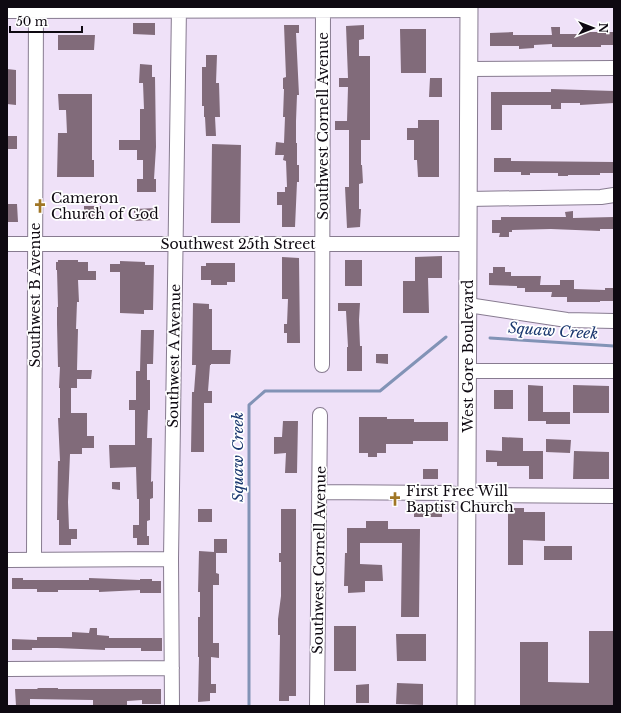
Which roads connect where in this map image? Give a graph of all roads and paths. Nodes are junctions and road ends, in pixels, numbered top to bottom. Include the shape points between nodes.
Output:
1 (323, 8) edge
2 (469, 8) edge
3 (36, 9) edge
4 (179, 9) edge
5 (7, 11) edge
6 (614, 68) edge
7 (469, 69) junction
8 (614, 195) edge
9 (468, 199) junction
10 (7, 244) edge
11 (36, 244) junction
12 (176, 244) junction
13 (322, 244) junction
14 (468, 244) junction
15 (468, 305) junction
16 (614, 321) edge
17 (322, 365) dead end
18 (614, 371) edge
19 (468, 372) junction
20 (320, 415) dead end
21 (319, 492) junction
22 (467, 495) junction
23 (614, 496) edge
24 (34, 559) junction
25 (171, 559) junction
26 (7, 560) edge
27 (172, 668) junction
28 (7, 669) edge
29 (172, 706) edge
30 (317, 706) edge
31 (466, 706) edge

1 - 2 street
1 - 4 street
1 - 13 street, Southwest Cornell Avenue
2 - 7 main road, West Gore Boulevard
3 - 4 street
3 - 5 street
3 - 11 street, Southwest B Avenue
4 - 12 street, Southwest A Avenue
6 - 7 street
7 - 9 main road, West Gore Boulevard
8 - 9 street
9 - 14 main road, West Gore Boulevard
10 - 11 street, Southwest 25th Street
11 - 12 street, Southwest 25th Street
11 - 24 street, Southwest B Avenue
12 - 13 street, Southwest 25th Street
12 - 25 street, Southwest A Avenue
13 - 14 street, Southwest 25th Street
13 - 17 street, Southwest Cornell Avenue
14 - 15 main road, West Gore Boulevard
15 - 16 street via 567,320
15 - 19 main road, West Gore Boulevard
18 - 19 street
19 - 22 main road, West Gore Boulevard
20 - 21 street, Southwest Cornell Avenue
21 - 22 street
21 - 30 street, Southwest Cornell Avenue
22 - 23 street
22 - 31 main road, West Gore Boulevard
24 - 25 street
24 - 26 street
25 - 27 street, Southwest A Avenue
27 - 28 street
27 - 29 street, Southwest A Avenue

